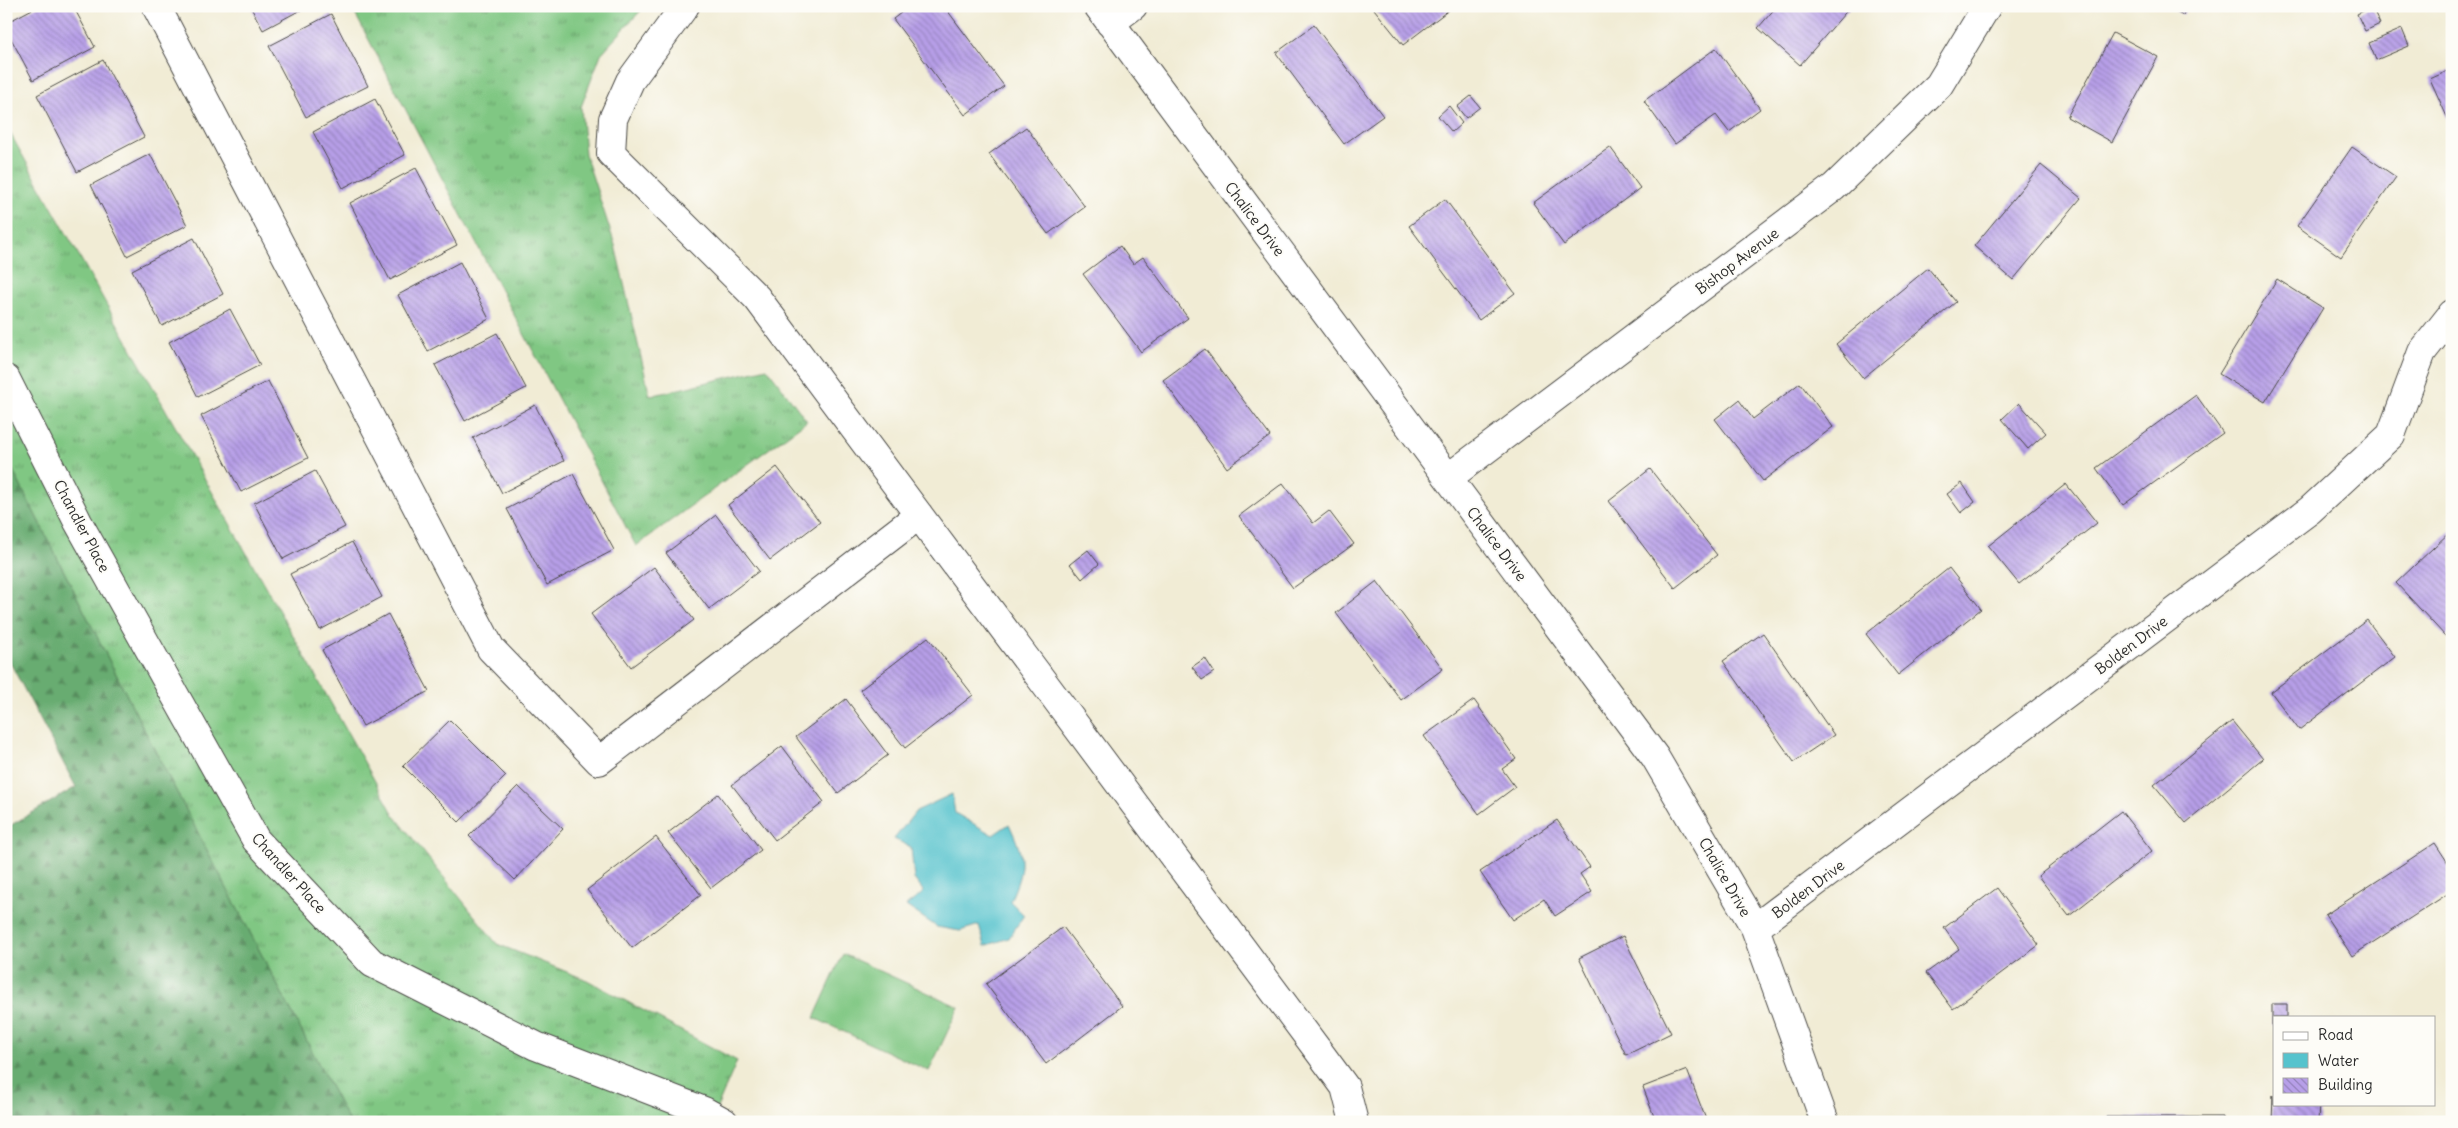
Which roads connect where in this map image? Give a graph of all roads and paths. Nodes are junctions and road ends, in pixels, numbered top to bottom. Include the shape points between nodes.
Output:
1 (156, 6) edge
2 (685, 6) edge
3 (1133, 6) edge
4 (1987, 6) edge
5 (1104, 15) edge
6 (2452, 314) edge
7 (6, 379) edge
8 (1448, 478) junction
9 (919, 515) junction
10 (1755, 928) junction
11 (724, 1122) edge
12 (1354, 1122) edge
13 (1825, 1122) edge

1 - 9 street via 492,649 600,760
2 - 9 street via 630,81 614,119 611,153 757,298
3 - 5 street
4 - 8 street, Bishop Avenue via 1939,85 1834,187
5 - 8 street, Chalice Drive
6 - 10 street, Bolden Drive via 2422,352 2391,435 2310,510
7 - 11 street, Chandler Place via 78,522 256,840 372,963 536,1046 704,1111
8 - 10 street, Chalice Drive via 1655,756
9 - 12 street via 1345,1087
10 - 13 street, Chalice Drive

